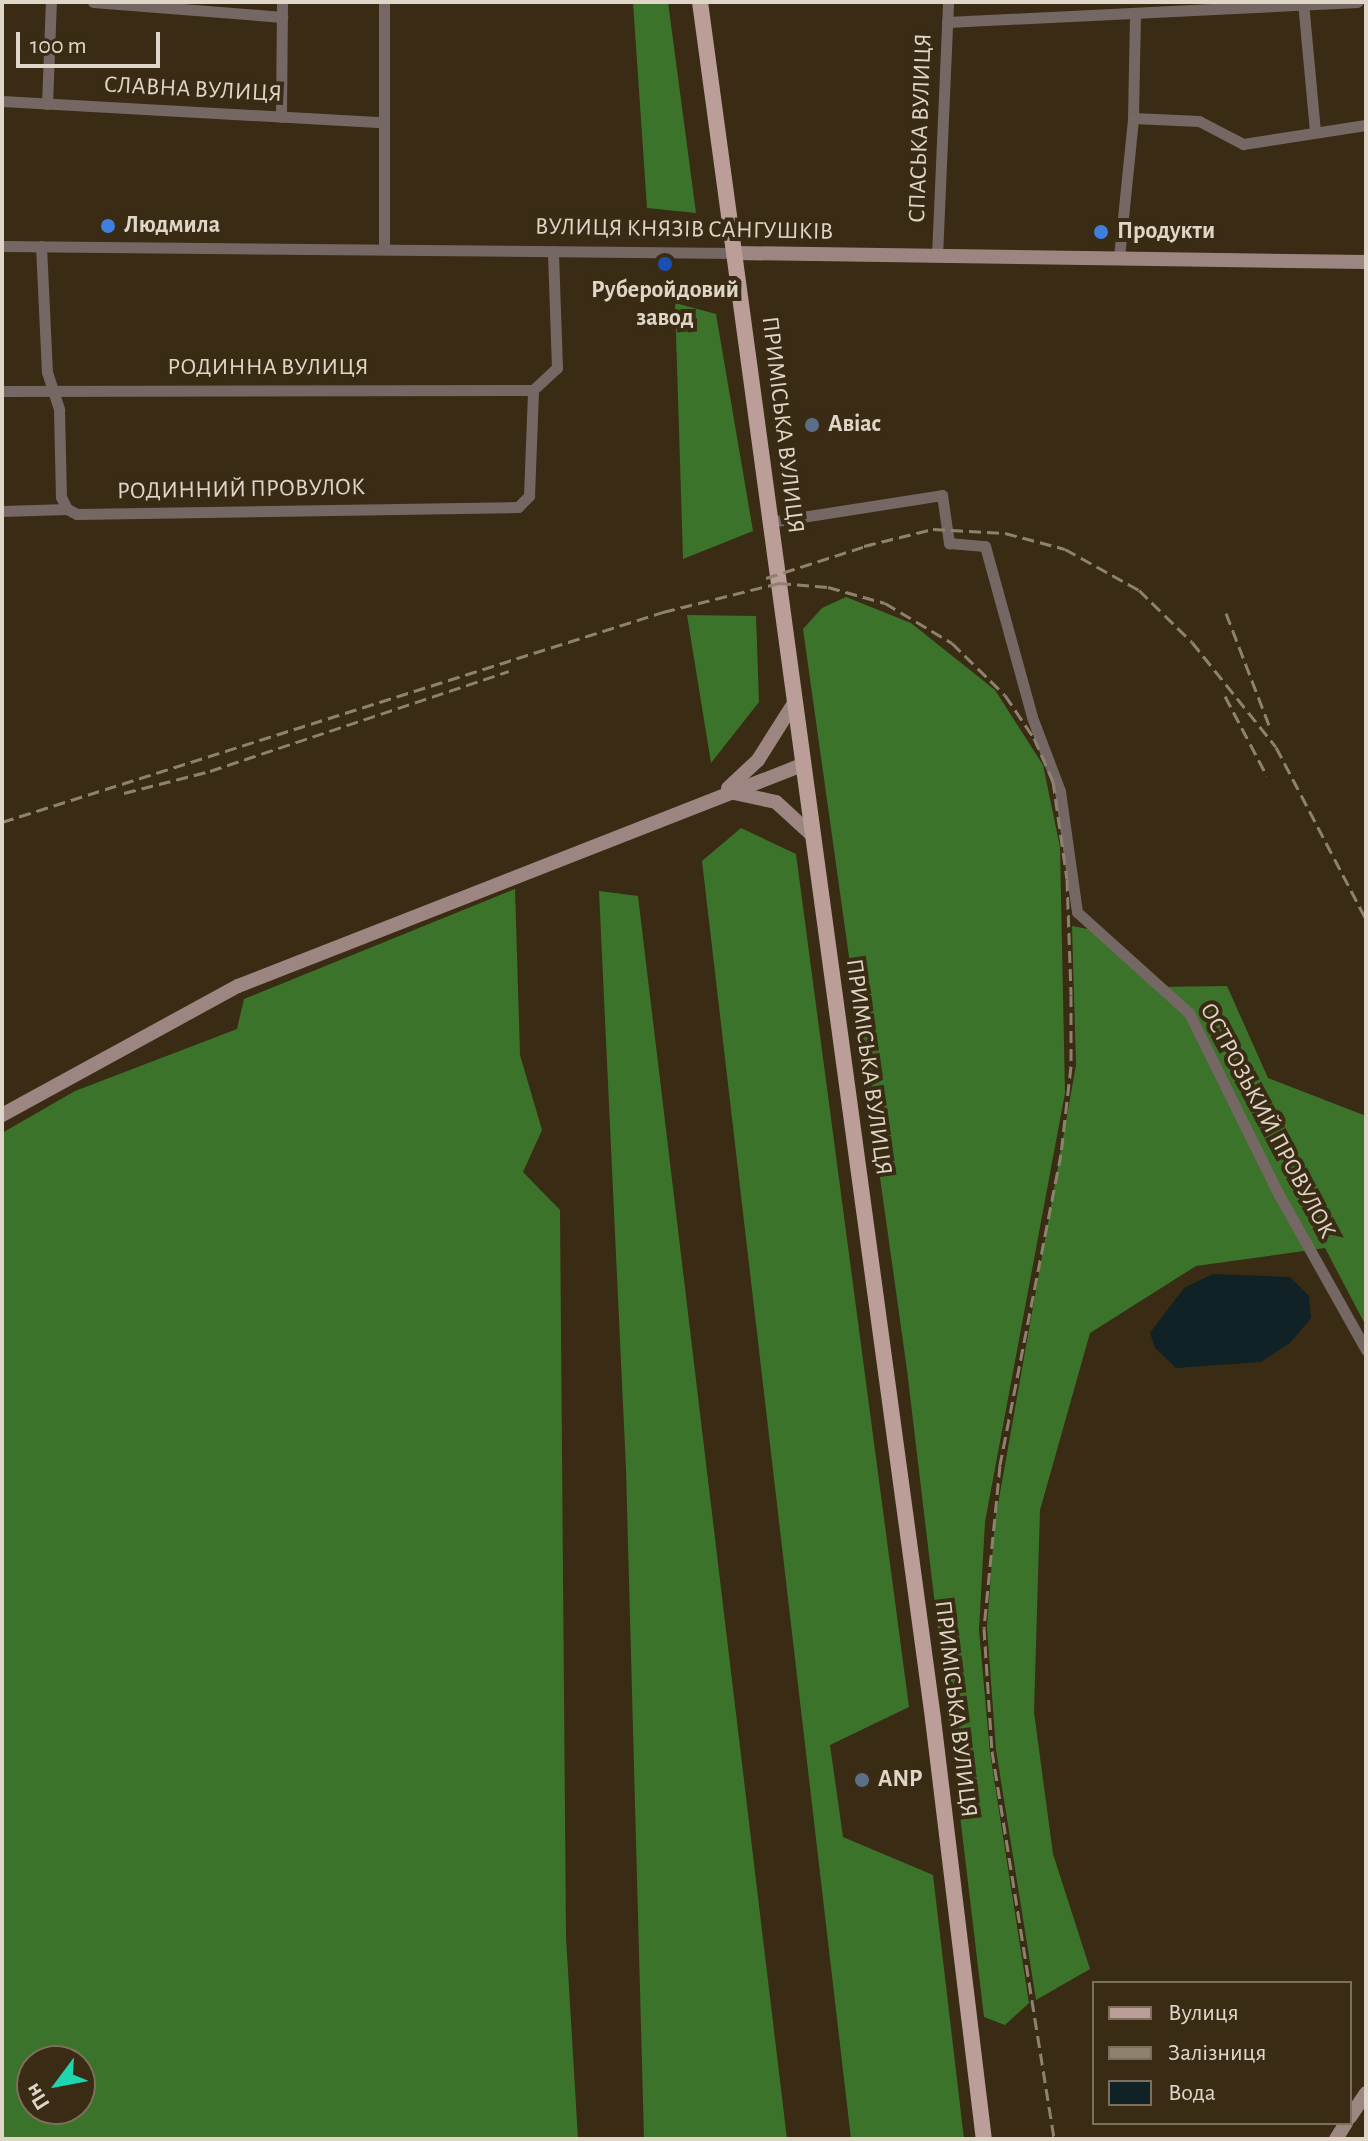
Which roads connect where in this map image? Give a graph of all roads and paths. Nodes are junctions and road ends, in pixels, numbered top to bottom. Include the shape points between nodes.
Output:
1 (51, 2) edge
2 (93, 2) edge
3 (282, 2) edge
4 (384, 2) edge
5 (700, 2) edge
6 (948, 2) edge
7 (1358, 2) edge
8 (1303, 4) edge
9 (1135, 14) junction
10 (282, 17) junction
11 (947, 22) junction
12 (2, 101) edge
13 (47, 104) junction
14 (281, 117) junction
15 (1133, 118) junction
16 (381, 122) junction
17 (1366, 125) edge
18 (1315, 132) junction
19 (2, 246) edge
20 (41, 246) junction
21 (384, 249) junction
22 (553, 251) junction
23 (736, 253) junction
24 (937, 256) junction
25 (1119, 257) junction
26 (1366, 262) edge
27 (533, 390) junction
28 (2, 391) edge
29 (53, 391) junction
30 (67, 509) junction
31 (2, 511) edge
32 (770, 522) junction
33 (794, 703) junction
34 (802, 765) junction
35 (721, 794) junction
36 (812, 835) junction
37 (2, 1115) edge
38 (1366, 1350) edge
39 (1366, 2093) edge
40 (1352, 2114) edge
41 (984, 2139) edge

1 - 13 street
2 - 10 street
3 - 10 street
4 - 16 street
5 - 23 main road, ПРИМІСЬКА ВУЛИЦЯ
6 - 11 street, СПАСЬКА ВУЛИЦЯ
7 - 8 street
8 - 9 street
8 - 18 street
9 - 11 street
9 - 15 street
10 - 14 street
11 - 24 street, СПАСЬКА ВУЛИЦЯ
12 - 13 street, СЛАВНА ВУЛИЦЯ
13 - 14 street, СЛАВНА ВУЛИЦЯ
14 - 16 street, СЛАВНА ВУЛИЦЯ
15 - 18 street via 1199,121 1243,144
15 - 25 street
16 - 21 street
17 - 18 street
19 - 20 street, ВУЛИЦЯ КНЯЗІВ САНГУШКІВ
20 - 21 street, ВУЛИЦЯ КНЯЗІВ САНГУШКІВ
20 - 29 street via 47,372
21 - 22 street, ВУЛИЦЯ КНЯЗІВ САНГУШКІВ
22 - 23 street, ВУЛИЦЯ КНЯЗІВ САНГУШКІВ
22 - 27 street via 557,368
23 - 24 main road, ВУЛИЦЯ КНЯЗІВ САНГУШКІВ
23 - 32 main road, ПРИМІСЬКА ВУЛИЦЯ
24 - 25 main road, ВУЛИЦЯ КНЯЗІВ САНГУШКІВ
25 - 26 main road, ВУЛИЦЯ КНЯЗІВ САНГУШКІВ
27 - 29 street, РОДИННА ВУЛИЦЯ
27 - 30 street, РОДИННИЙ ПРОВУЛОК via 529,496 509,509 77,514
28 - 29 street, РОДИННА ВУЛИЦЯ
29 - 30 street via 59,410 61,497
30 - 31 street, РОДИННИЙ ПРОВУЛОК
32 - 33 main road, ПРИМІСЬКА ВУЛИЦЯ
32 - 38 street, ОСТРОЗЬКИЙ ПРОВУЛОК via 942,495 949,543 985,546 1032,717 1060,791 1077,912 1189,1013 1278,1193
33 - 34 main road, ПРИМІСЬКА ВУЛИЦЯ
33 - 35 main road via 758,760
34 - 35 main road
34 - 36 main road, ПРИМІСЬКА ВУЛИЦЯ
35 - 36 main road via 760,794
35 - 37 main road via 238,986
36 - 41 main road, ПРИМІСЬКА ВУЛИЦЯ
39 - 40 main road

